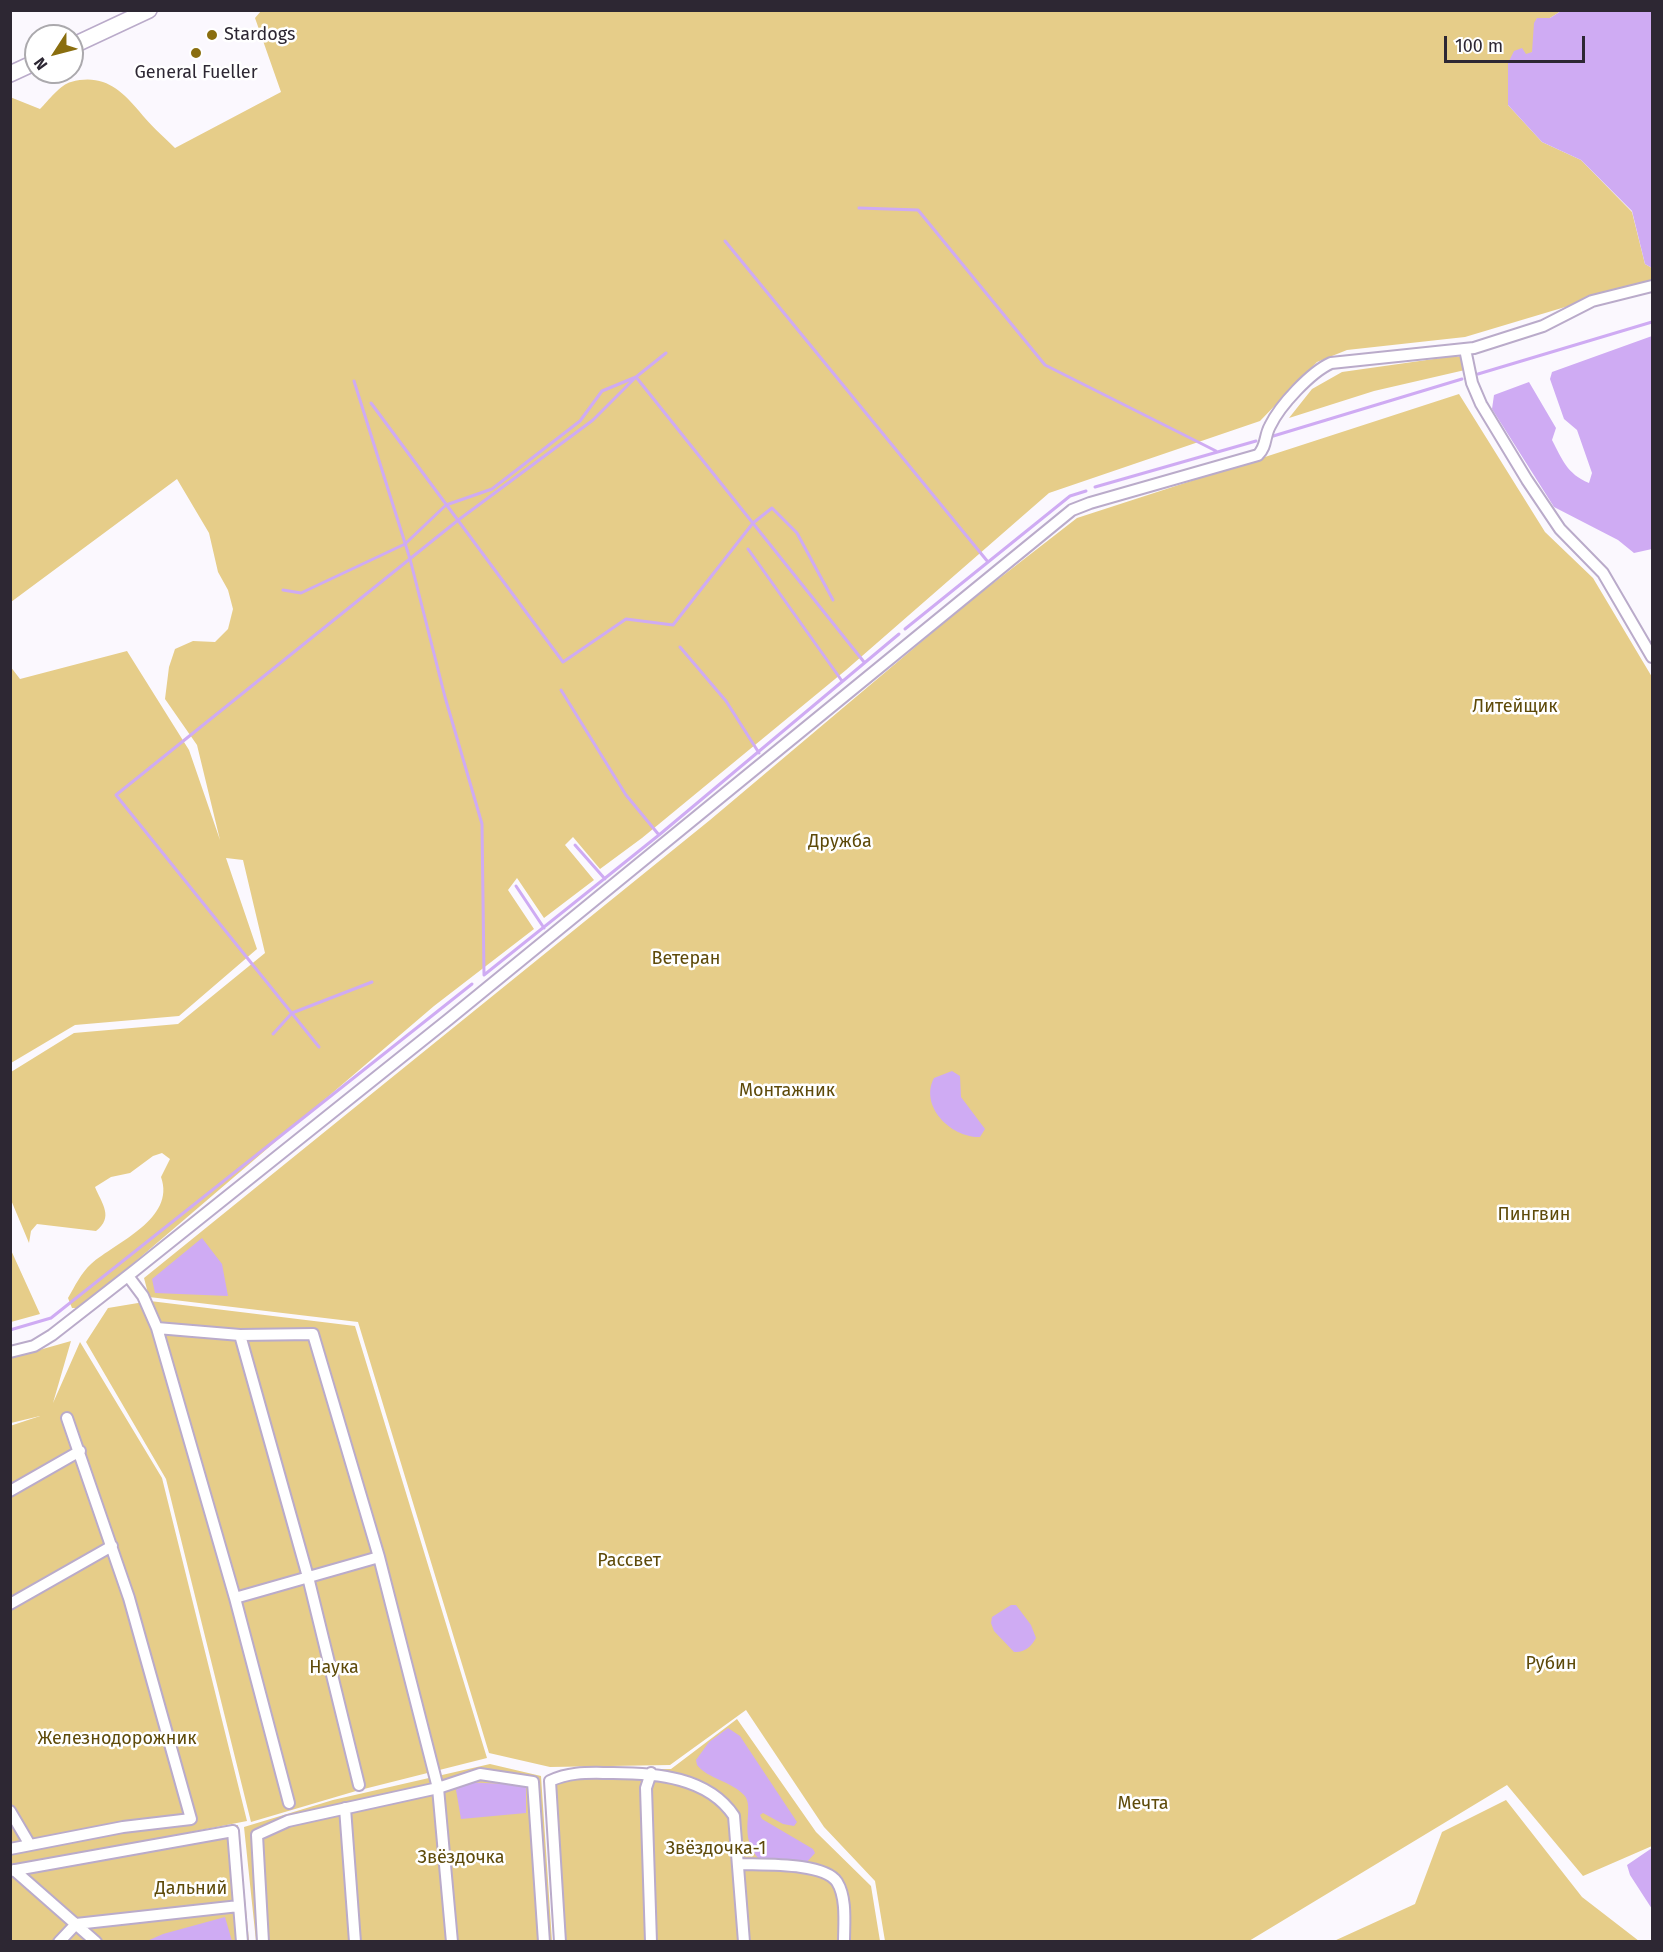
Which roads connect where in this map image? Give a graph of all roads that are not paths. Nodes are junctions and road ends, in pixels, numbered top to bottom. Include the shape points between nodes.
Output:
1 (149, 10) edge
2 (84, 40) edge
3 (24, 68) edge
4 (10, 74) edge
5 (1653, 286) edge
6 (1465, 349) junction
7 (1653, 657) edge
8 (128, 1276) junction
9 (157, 1328) junction
10 (240, 1335) junction
11 (10, 1352) edge
12 (67, 1418) dead end
13 (80, 1452) junction
14 (10, 1491) edge
15 (112, 1546) junction
16 (379, 1557) junction
17 (308, 1577) junction
18 (235, 1598) junction
19 (10, 1604) edge
20 (651, 1773) junction
21 (359, 1785) dead end
22 (438, 1788) junction
23 (289, 1803) dead end
24 (345, 1808) junction
25 (10, 1811) edge
26 (30, 1845) junction
27 (10, 1849) edge
28 (739, 1864) junction
29 (12, 1871) edge
30 (239, 1906) junction
31 (76, 1924) junction
32 (59, 1941) edge
33 (96, 1941) edge
34 (242, 1941) edge
35 (263, 1941) edge
36 (355, 1941) edge
37 (452, 1941) edge
38 (544, 1941) edge
39 (560, 1941) edge
40 (651, 1941) edge
41 (744, 1941) edge
42 (844, 1941) edge

1 - 2 street
3 - 4 street
5 - 6 street via 1592,301 1543,327
6 - 7 street via 1481,404 1527,480 1560,529 1603,573
6 - 8 street via 1331,363 1318,369 1275,416 1265,448 1258,455 1071,510
8 - 9 street via 143,1296
8 - 11 street via 52,1335 34,1346
9 - 10 street
9 - 18 street
10 - 16 street via 313,1334
10 - 17 street
12 - 13 street
13 - 14 street
13 - 15 street
15 - 19 street
15 - 26 street via 191,1819
16 - 17 street
16 - 22 street
17 - 18 street
17 - 21 street
18 - 23 street
20 - 28 street via 687,1782 725,1802 734,1816
20 - 39 street via 567,1773 550,1781
20 - 40 street via 646,1788
22 - 24 street
22 - 37 street
22 - 38 street via 480,1774 533,1782
24 - 35 street via 288,1821 257,1835
24 - 36 street
25 - 26 street
26 - 27 street
28 - 41 street
28 - 42 street via 822,1870 837,1881
29 - 30 street via 233,1831
29 - 31 street
30 - 31 street
30 - 34 street
31 - 32 street
31 - 33 street

